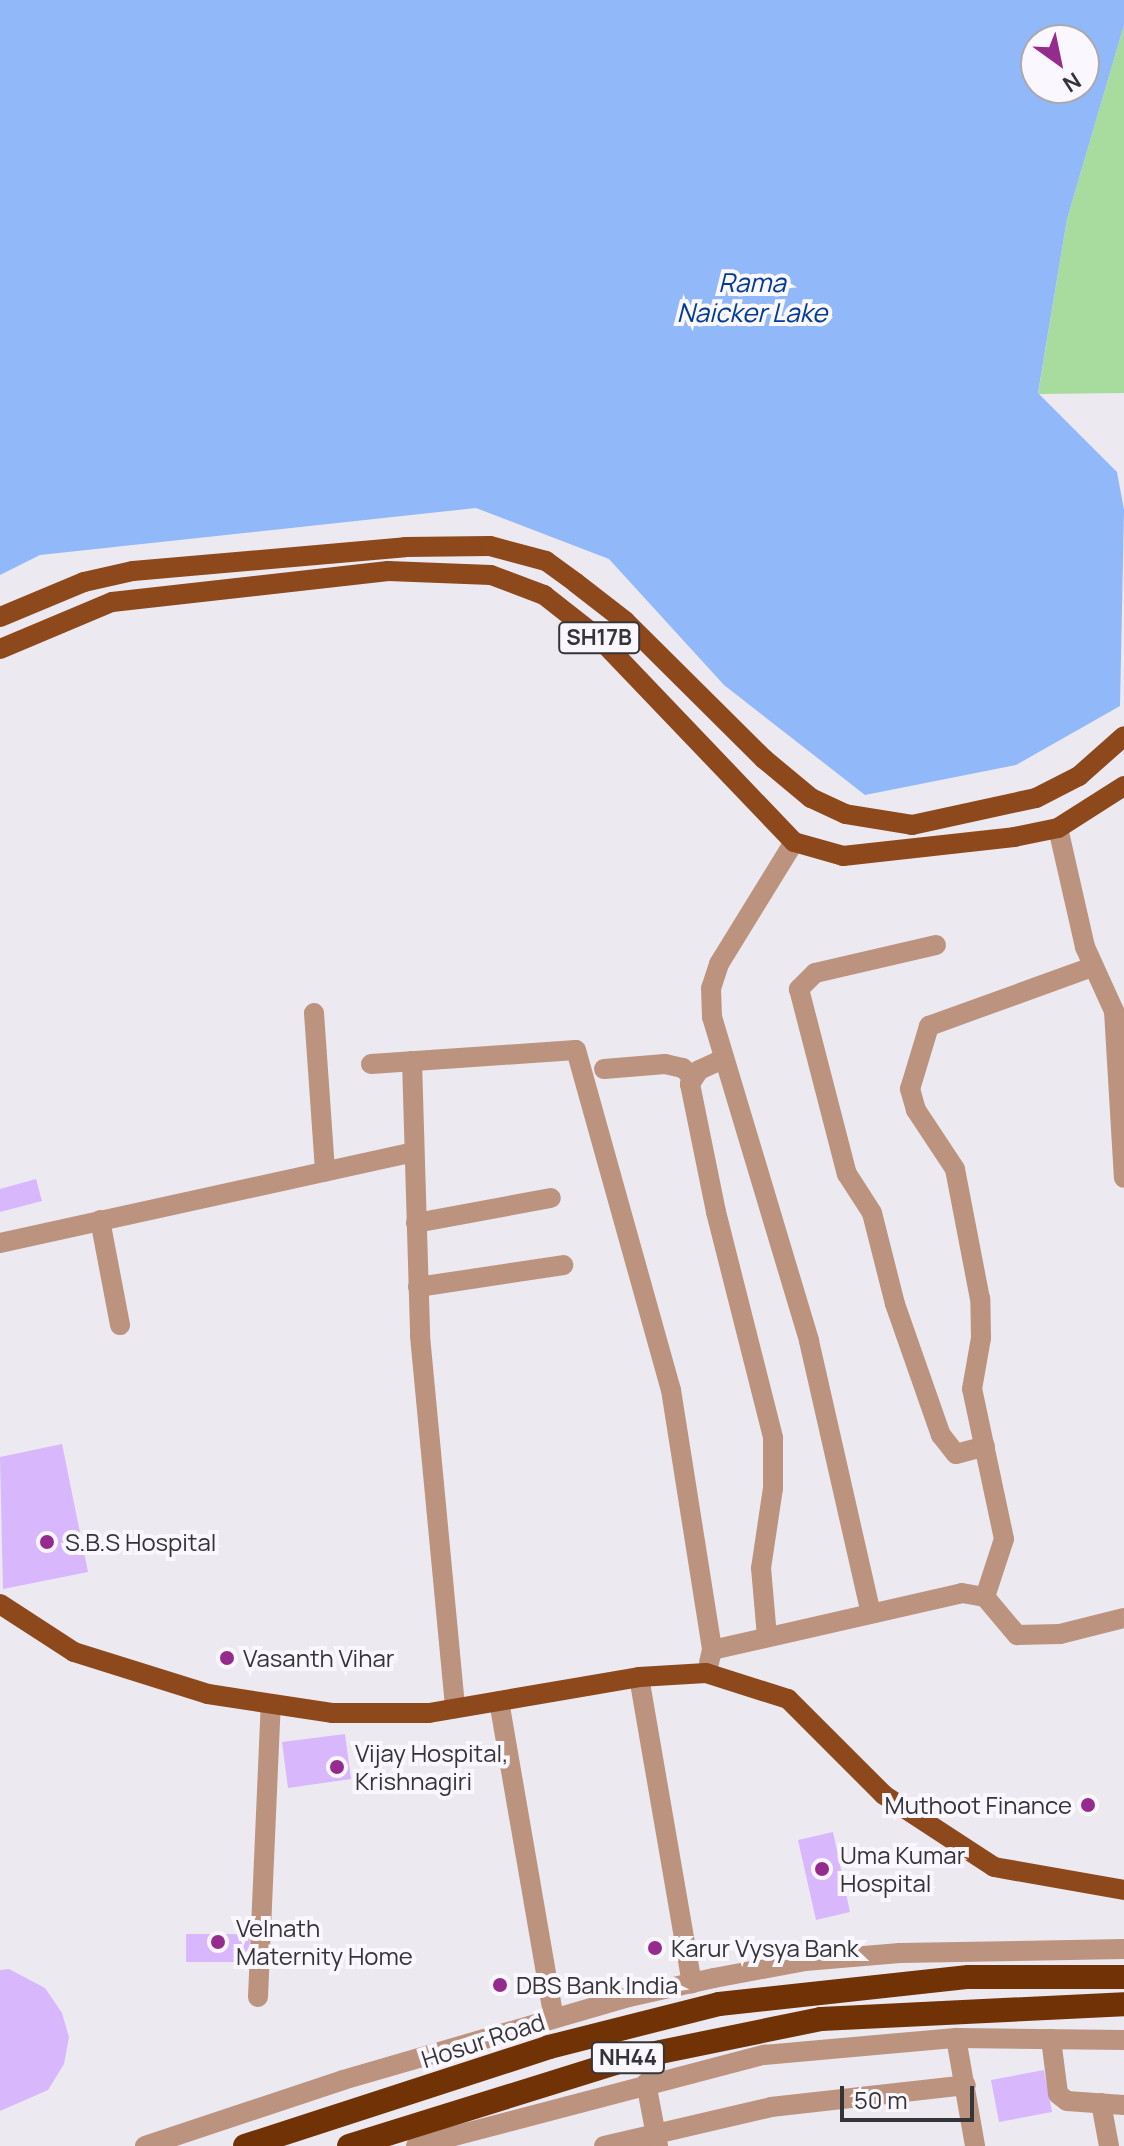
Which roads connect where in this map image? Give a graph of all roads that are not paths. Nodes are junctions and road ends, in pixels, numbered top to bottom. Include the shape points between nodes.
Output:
1 (0, 617) edge
2 (0, 649) edge
3 (1124, 736) edge
4 (1124, 786) edge
5 (1058, 828) junction
6 (794, 842) junction
7 (936, 945) dead end
8 (1088, 957) junction
9 (314, 1013) dead end
10 (723, 1059) junction
11 (412, 1061) junction
12 (371, 1064) dead end
13 (604, 1069) dead end
14 (692, 1077) junction
15 (1121, 1086) edge
16 (414, 1152) junction
17 (325, 1172) junction
18 (1124, 1178) edge
19 (551, 1198) dead end
20 (100, 1220) junction
21 (416, 1223) junction
22 (0, 1243) edge
23 (563, 1265) dead end
24 (418, 1287) junction
25 (120, 1325) dead end
26 (985, 1446) junction
27 (985, 1597) junction
28 (0, 1604) edge
29 (871, 1613) junction
30 (1124, 1618) edge
31 (767, 1637) junction
32 (712, 1650) junction
33 (706, 1673) junction
34 (639, 1677) junction
35 (499, 1701) junction
36 (271, 1704) junction
37 (455, 1708) junction
38 (1124, 1890) edge
39 (1124, 1949) edge
40 (1124, 1977) edge
41 (692, 1983) junction
42 (258, 1997) dead end
43 (1124, 2004) edge
44 (554, 2018) junction
45 (956, 2038) junction
46 (1051, 2039) junction
47 (1124, 2040) edge
48 (646, 2083) junction
49 (966, 2085) junction
50 (1101, 2103) junction
51 (1124, 2105) edge
52 (411, 2137) edge
53 (656, 2139) edge
54 (145, 2146) edge
55 (245, 2146) edge
56 (349, 2146) edge
57 (604, 2146) edge
58 (975, 2146) edge
59 (1109, 2146) edge

1 - 3 main road, SH17B via 84,582 133,571 405,547 490,546 546,561 576,583 625,621 764,759 811,798 845,814 912,825 1036,798 1079,776
2 - 6 main road, SH17B via 112,602 388,571 491,575 544,595 600,639
4 - 5 main road
5 - 6 main road via 964,845 843,856
5 - 8 street
6 - 10 street via 719,964 711,988
7 - 26 street via 815,973 799,989 847,1174 872,1213 895,1304 941,1435 956,1454
8 - 15 street via 1114,1011
8 - 26 street via 929,1026 910,1089 916,1110 955,1169 980,1299 981,1338 971,1381
9 - 17 street
10 - 14 street
10 - 29 street via 809,1341
11 - 12 street
11 - 16 street
11 - 32 street via 576,1050 671,1390
13 - 14 street via 665,1064 683,1068
14 - 31 street via 716,1212 773,1438 774,1478 761,1568
15 - 18 street
16 - 17 street
16 - 21 street
17 - 20 street
19 - 21 street
20 - 22 street
20 - 25 street
21 - 24 street
23 - 24 street
24 - 37 street
26 - 27 street via 1004,1539
27 - 29 street via 962,1593
27 - 30 street via 1017,1635 1060,1634
28 - 36 main road via 74,1652 208,1694
29 - 31 street
31 - 32 street
32 - 33 street
33 - 34 main road
33 - 38 main road via 788,1699 884,1795 994,1867
34 - 35 main road
34 - 41 street
35 - 37 main road
35 - 44 street
36 - 37 main road via 332,1713
36 - 42 street
39 - 41 street via 900,1953 805,1961
40 - 55 highway, Hosur Road / NH44 via 969,1977 719,2004 549,2047
41 - 44 street
43 - 52 highway, NH44 via 821,2019 631,2058
44 - 54 street
45 - 46 street
45 - 48 street via 764,2055
45 - 49 street
46 - 47 street
46 - 50 street via 1058,2094 1067,2101
48 - 52 street
48 - 53 street
49 - 53 street via 771,2107
49 - 58 street
50 - 51 street
50 - 59 street
52 - 56 highway, NH44
53 - 57 street

